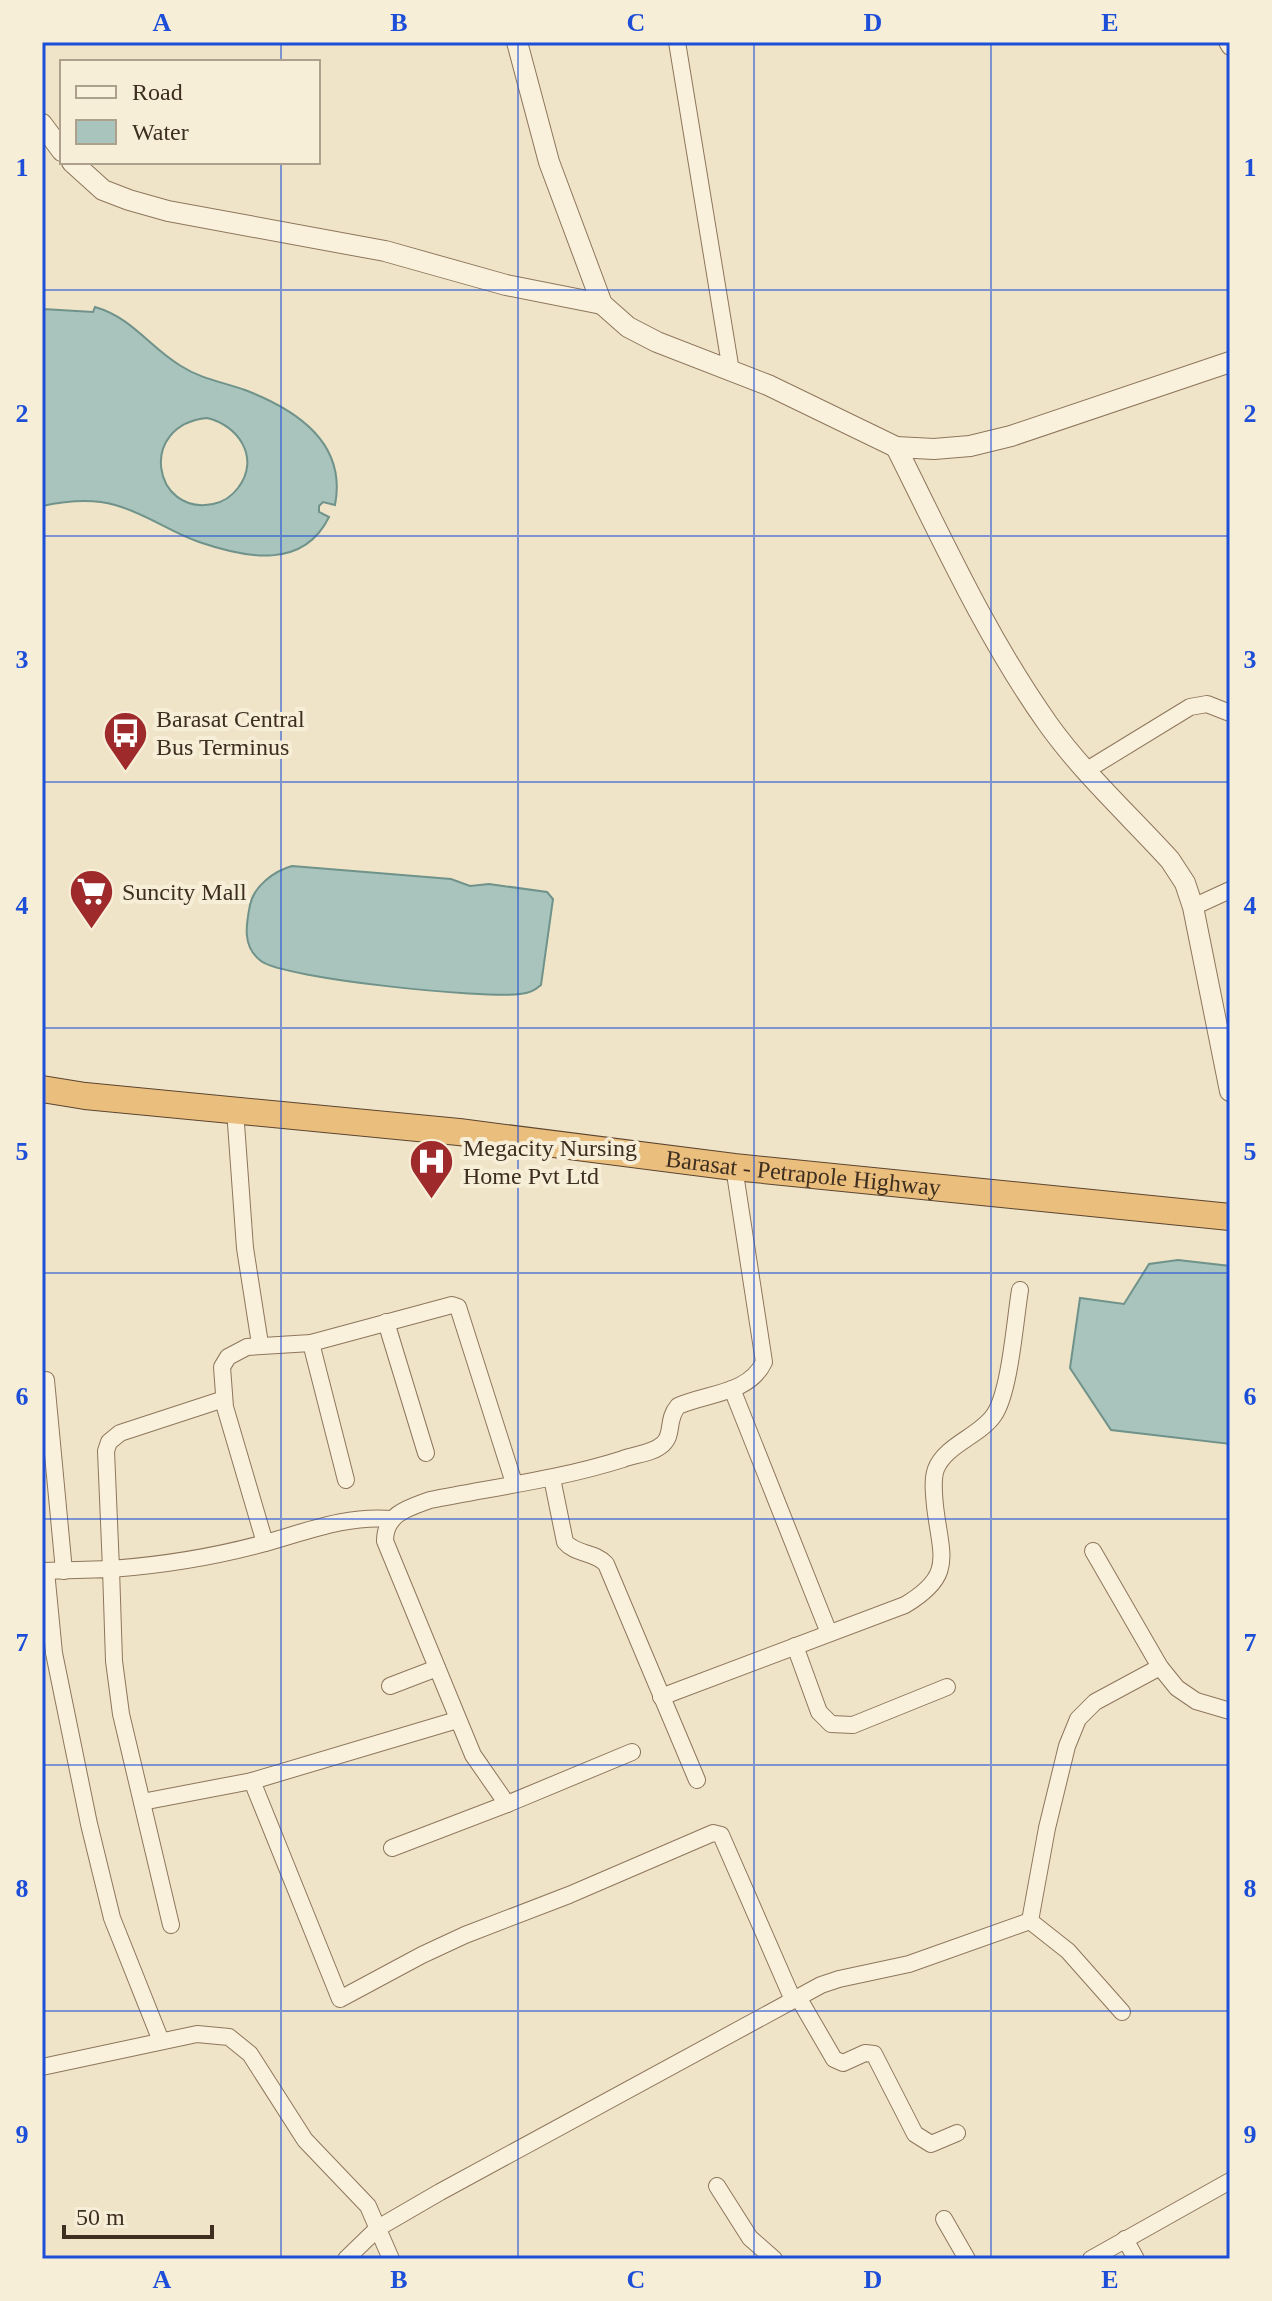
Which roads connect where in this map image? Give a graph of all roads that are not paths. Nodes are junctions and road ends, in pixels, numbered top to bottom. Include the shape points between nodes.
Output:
1 (517, 42) edge
2 (677, 42) edge
3 (42, 124) edge
4 (60, 148) edge
5 (74, 164) edge
6 (602, 304) junction
7 (1230, 362) edge
8 (731, 371) junction
9 (896, 447) junction
10 (1230, 713) edge
11 (1087, 770) junction
12 (1230, 890) edge
13 (1193, 907) junction
14 (42, 1089) edge
15 (1230, 1091) edge
16 (235, 1110) junction
17 (734, 1167) junction
18 (1230, 1217) edge
19 (1020, 1290) dead end
20 (386, 1322) junction
21 (311, 1343) junction
22 (260, 1344) junction
23 (46, 1380) dead end
24 (732, 1389) junction
25 (224, 1399) junction
26 (426, 1453) dead end
27 (552, 1478) junction
28 (346, 1480) dead end
29 (514, 1483) junction
30 (392, 1519) junction
31 (265, 1543) junction
32 (1093, 1551) dead end
33 (111, 1569) junction
34 (44, 1571) edge
35 (64, 1571) junction
36 (829, 1633) junction
37 (795, 1646) junction
38 (1160, 1667) junction
39 (437, 1668) junction
40 (390, 1686) dead end
41 (947, 1687) dead end
42 (661, 1697) junction
43 (1230, 1711) edge
44 (457, 1720) junction
45 (632, 1752) dead end
46 (697, 1780) dead end
47 (252, 1781) junction
48 (142, 1802) junction
49 (507, 1804) junction
50 (392, 1848) dead end
51 (1030, 1921) junction
52 (171, 1925) dead end
53 (796, 1999) junction
54 (1122, 2012) dead end
55 (161, 2041) junction
56 (42, 2067) edge
57 (957, 2133) dead end
58 (1230, 2181) edge
59 (717, 2186) dead end
60 (944, 2219) dead end
61 (378, 2228) junction
62 (1125, 2239) junction
63 (346, 2259) edge
64 (391, 2259) edge
65 (774, 2259) edge
66 (967, 2259) edge
67 (1091, 2259) edge
68 (1136, 2259) edge

1 - 6 street via 549,162
2 - 8 street
3 - 4 street
5 - 6 street via 103,190 168,211 385,251 506,285
6 - 8 street via 628,327
7 - 9 street via 984,443
8 - 9 street
9 - 11 street via 997,644 1050,727
10 - 11 street via 1207,704 1190,707
11 - 13 street via 1170,860
12 - 13 street
13 - 15 street
14 - 16 highway, Barasat - Petrapole Highway
16 - 17 highway, Barasat - Petrapole Highway
16 - 22 street via 245,1248
17 - 18 highway, Barasat - Petrapole Highway
17 - 24 street via 764,1362 750,1382
19 - 36 street via 996,1413 937,1467 940,1575 905,1605
20 - 21 street
20 - 26 street
20 - 29 street via 458,1307
21 - 22 street
21 - 28 street
22 - 25 street via 228,1357 222,1367
23 - 35 street
24 - 27 street via 678,1406 664,1444 649,1452
24 - 36 street
25 - 31 street
25 - 33 street via 120,1433 109,1442
27 - 29 street
27 - 42 street via 565,1542 606,1564
29 - 30 street via 430,1500
30 - 31 street via 333,1522
30 - 39 street via 385,1541
31 - 33 street
32 - 38 street
33 - 35 street
33 - 48 street via 121,1714
34 - 35 street
34 - 55 street via 54,1653 112,1918
36 - 37 street
37 - 41 street via 819,1712 831,1724 853,1725
37 - 42 street
38 - 43 street via 1196,1701
38 - 51 street via 1095,1702 1078,1719 1047,1828
39 - 40 street
39 - 44 street
42 - 46 street
44 - 47 street
44 - 49 street via 473,1755
45 - 49 street
47 - 48 street
47 - 53 street via 340,1999 465,1935 713,1833 721,1835
48 - 52 street
49 - 50 street
51 - 53 street via 909,1964 839,1979
51 - 54 street via 1068,1951
53 - 57 street via 834,2059 843,2063 874,2054 923,2142
53 - 61 street
55 - 56 street
55 - 61 street via 197,2034 229,2037 250,2054 305,2140 368,2206
58 - 62 street
59 - 65 street via 750,2238
60 - 66 street
61 - 63 street
61 - 64 street
62 - 67 street
62 - 68 street

